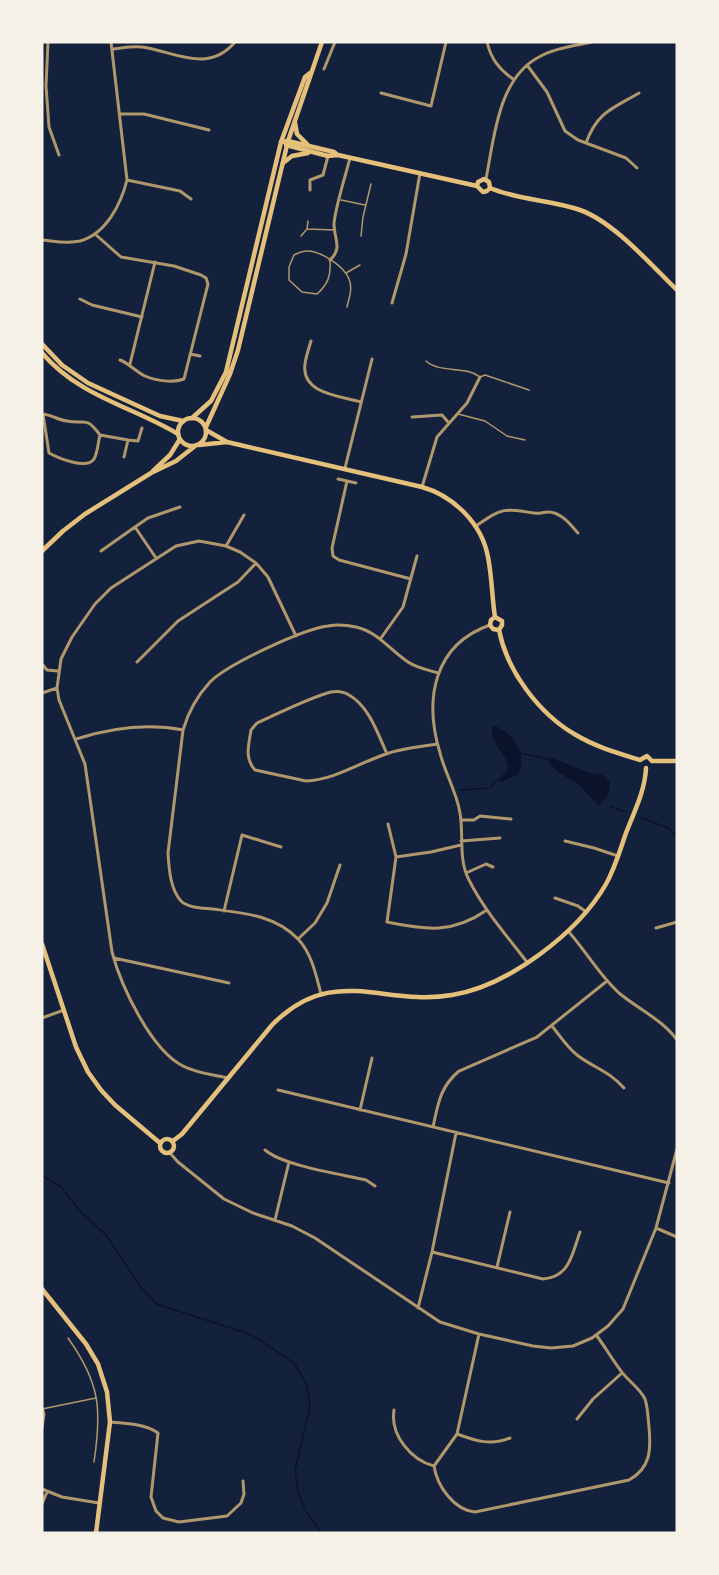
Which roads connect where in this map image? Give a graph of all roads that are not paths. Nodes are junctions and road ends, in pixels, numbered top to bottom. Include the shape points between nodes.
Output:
1 (48, 42) edge
2 (111, 42) edge
3 (236, 42) edge
4 (322, 42) edge
5 (335, 42) edge
6 (446, 42) edge
7 (487, 42) edge
8 (592, 42) edge
9 (113, 49) junction
10 (527, 65) junction
11 (324, 69) dead end
12 (310, 73) junction
13 (513, 79) junction
14 (381, 93) dead end
15 (639, 93) dead end
16 (120, 114) junction
17 (295, 120) junction
18 (209, 130) dead end
19 (281, 142) junction
20 (586, 143) junction
21 (288, 144) junction
22 (310, 147) junction
23 (313, 152) junction
24 (59, 155) dead end
25 (338, 155) junction
26 (328, 156) junction
27 (350, 158) junction
28 (283, 163) junction
29 (637, 168) dead end
30 (420, 173) junction
31 (486, 179) junction
32 (127, 180) junction
33 (371, 184) dead end
34 (477, 186) junction
35 (490, 188) junction
36 (310, 190) dead end
37 (191, 199) dead end
38 (340, 200) junction
39 (365, 205) junction
40 (308, 221) dead end
41 (307, 229) junction
42 (336, 230) junction
43 (95, 234) junction
44 (301, 236) dead end
45 (361, 236) dead end
46 (42, 240) edge
47 (330, 260) junction
48 (154, 262) junction
49 (360, 265) dead end
50 (345, 274) junction
51 (677, 290) edge
52 (80, 299) dead end
53 (392, 303) dead end
54 (347, 307) dead end
55 (142, 317) junction
56 (311, 341) dead end
57 (42, 344) edge
58 (42, 353) edge
59 (190, 354) junction
60 (200, 356) dead end
61 (372, 358) dead end
62 (120, 360) dead end
63 (426, 361) dead end
64 (130, 364) junction
65 (480, 377) junction
66 (529, 390) dead end
67 (361, 402) junction
68 (43, 414) edge
69 (457, 414) junction
70 (412, 417) dead end
71 (192, 418) junction
72 (183, 421) junction
73 (448, 422) junction
74 (142, 428) dead end
75 (206, 428) junction
76 (100, 435) junction
77 (179, 437) junction
78 (128, 440) junction
79 (525, 440) dead end
80 (227, 442) junction
81 (197, 445) junction
82 (124, 456) dead end
83 (345, 468) junction
84 (152, 473) junction
85 (338, 479) dead end
86 (347, 482) junction
87 (356, 483) dead end
88 (422, 486) junction
89 (180, 507) dead end
90 (244, 515) dead end
91 (476, 526) junction
92 (135, 527) junction
93 (578, 533) dead end
94 (226, 546) junction
95 (42, 551) edge
96 (102, 551) dead end
97 (417, 556) dead end
98 (156, 558) junction
99 (256, 563) junction
100 (411, 579) junction
101 (495, 617) junction
102 (490, 625) junction
103 (498, 630) junction
104 (296, 636) junction
105 (381, 638) junction
106 (137, 662) dead end
107 (42, 664) edge
108 (58, 671) junction
109 (438, 673) junction
110 (57, 688) junction
111 (42, 693) edge
112 (183, 730) junction
113 (76, 739) junction
114 (437, 744) junction
115 (387, 753) junction
116 (640, 760) junction
117 (652, 761) junction
118 (677, 761) edge
119 (646, 768) junction
120 (511, 819) dead end
121 (460, 820) junction
122 (388, 824) dead end
123 (501, 838) dead end
124 (565, 841) dead end
125 (461, 843) junction
126 (281, 847) dead end
127 (618, 856) junction
128 (396, 857) junction
129 (340, 865) dead end
130 (493, 867) dead end
131 (466, 873) junction
132 (555, 898) dead end
133 (487, 910) junction
134 (224, 911) junction
135 (585, 911) junction
136 (677, 922) edge
137 (656, 928) dead end
138 (568, 931) junction
139 (298, 939) junction
140 (42, 944) edge
141 (114, 958) junction
142 (527, 962) junction
143 (606, 981) junction
144 (229, 983) dead end
145 (321, 994) junction
146 (64, 1010) junction
147 (42, 1018) edge
148 (552, 1026) junction
149 (677, 1040) edge
150 (372, 1058) dead end
151 (228, 1078) junction
152 (624, 1088) dead end
153 (278, 1090) dead end
154 (360, 1110) junction
155 (433, 1127) junction
156 (456, 1133) junction
157 (173, 1141) junction
158 (160, 1143) junction
159 (677, 1149) edge
160 (265, 1150) dead end
161 (170, 1153) junction
162 (289, 1162) junction
163 (669, 1183) junction
164 (375, 1186) dead end
165 (510, 1212) dead end
166 (275, 1220) junction
167 (657, 1228) junction
168 (580, 1232) dead end
169 (677, 1237) edge
170 (432, 1252) junction
171 (496, 1267) junction
172 (42, 1289) edge
173 (418, 1308) junction
174 (478, 1334) junction
175 (597, 1335) junction
176 (68, 1338) dead end
177 (622, 1373) junction
178 (97, 1398) junction
179 (42, 1409) edge
180 (394, 1410) dead end
181 (577, 1419) dead end
182 (110, 1422) junction
183 (42, 1428) edge
184 (457, 1434) junction
185 (510, 1438) dead end
186 (94, 1462) dead end
187 (434, 1466) junction
188 (243, 1481) dead end
189 (42, 1489) edge
190 (47, 1492) junction
191 (99, 1503) junction
192 (42, 1504) edge
193 (96, 1533) edge

1 - 24 street via 49,127
2 - 9 street
3 - 9 street via 227,52 210,60 141,47
4 - 12 main road
5 - 11 street
6 - 14 street via 431,106
7 - 13 street via 494,62
8 - 10 street via 552,51
9 - 16 street
10 - 13 street
10 - 20 street via 547,92 566,131
12 - 17 main road
12 - 19 main road via 305,77
13 - 31 street via 502,105
15 - 20 street via 602,115
16 - 18 street via 144,114
16 - 32 street
17 - 21 main road
17 - 22 main road via 297,134
19 - 21 main road
19 - 71 main road via 228,364 211,401
20 - 29 street via 626,158
21 - 22 main road
21 - 23 main road
21 - 28 main road
22 - 25 main road
23 - 26 main road
23 - 28 main road via 292,156
25 - 26 main road
25 - 27 main road
26 - 36 street via 323,175 310,179
27 - 30 main road
27 - 38 street
28 - 75 main road via 238,350
30 - 34 main road
30 - 53 street
31 - 34 main road
31 - 35 main road
32 - 37 street via 180,191
32 - 43 street via 112,216
33 - 39 lane
34 - 35 main road via 483,192
35 - 51 main road via 595,217
38 - 39 lane
38 - 42 street
39 - 45 lane
40 - 41 lane
41 - 42 lane
41 - 44 lane
42 - 47 street via 339,245
43 - 46 street via 66,243
43 - 48 street via 121,257
47 - 47 lane via 327,285 317,294 302,292 289,280 294,255 314,252
47 - 50 lane
48 - 55 street
48 - 59 street via 206,278 208,284
49 - 50 lane
50 - 54 lane via 351,290
52 - 55 street
55 - 64 street
56 - 67 street via 305,365 311,385
57 - 72 main road via 62,365 88,383 159,416
58 - 77 main road via 83,388
59 - 60 street
59 - 64 street via 187,373 180,381 153,379
61 - 67 street
62 - 64 street
63 - 65 lane via 434,367 472,371
65 - 66 lane via 485,375
65 - 69 street
67 - 83 street
68 - 76 street via 67,422 89,422
68 - 76 street via 49,453 59,459 92,462
69 - 73 street
69 - 79 lane via 485,421 507,436
70 - 73 street via 442,415
71 - 72 main road
71 - 75 main road via 200,420
72 - 77 main road
73 - 88 street via 437,437
74 - 78 street via 138,441
75 - 80 main road
75 - 81 main road via 205,438
76 - 78 street
77 - 81 main road via 186,445
77 - 84 main road via 170,455
78 - 82 street
80 - 81 main road
80 - 83 main road
81 - 84 main road
83 - 88 main road
84 - 95 main road via 86,514
85 - 86 street
86 - 87 street
86 - 100 street via 333,556
88 - 91 main road via 452,502
89 - 92 street
90 - 94 street
91 - 93 street via 497,512 515,509 555,513
91 - 101 main road via 489,561
92 - 96 street
92 - 98 street
94 - 98 street via 188,542
94 - 99 street
97 - 100 street
98 - 108 street via 101,596 72,637
99 - 104 street via 268,577
99 - 106 street via 238,582 178,621
100 - 105 street via 403,607
101 - 102 main road
101 - 103 main road via 502,621
102 - 103 main road
102 - 109 street via 463,638 445,658
103 - 116 main road via 512,667 549,715 589,742
104 - 105 street via 316,628 342,625 367,630
104 - 112 street via 234,664 210,682 195,702
105 - 109 street via 410,663
107 - 108 street via 47,670
108 - 110 street
109 - 114 street via 432,706
110 - 111 street
110 - 113 street
112 - 113 street via 151,726 106,730
112 - 134 street via 168,853 171,876 183,903
113 - 141 street via 87,773
114 - 115 street
114 - 121 street
115 - 115 street via 328,777 306,781 255,770 248,756 250,730 257,723 332,692 350,695 371,718
116 - 117 main road via 646,756
116 - 119 main road
117 - 118 main road
117 - 119 main road
119 - 127 main road via 644,787
120 - 121 street via 480,816
121 - 125 street
122 - 128 street
123 - 125 street
124 - 127 street
125 - 128 street
125 - 131 street
126 - 134 street via 242,835
127 - 135 main road via 608,881
128 - 133 street via 387,922 439,928 466,923
129 - 139 street via 327,903 315,923
130 - 131 street via 486,864
131 - 133 street
132 - 135 street
133 - 142 street
134 - 139 street via 264,917 282,925
135 - 138 main road
136 - 137 street
138 - 142 main road
138 - 143 street
139 - 145 street via 311,959
140 - 146 main road
141 - 144 street
141 - 151 street via 138,1014 164,1051 182,1066
142 - 145 main road via 497,981 450,996 357,990
143 - 148 street
143 - 149 street
145 - 151 main road via 283,1014
146 - 147 street
146 - 158 main road via 94,1081 115,1105
148 - 152 street via 579,1056
148 - 155 street via 537,1037 459,1071 442,1092
150 - 154 street
151 - 157 main road
153 - 154 street
154 - 155 street
155 - 156 street
156 - 163 street
156 - 170 street
157 - 158 main road via 167,1138
157 - 161 main road
158 - 161 main road via 162,1151
159 - 163 street
160 - 162 street
161 - 166 street via 224,1199
162 - 164 street via 366,1180
162 - 166 street
163 - 167 street
165 - 171 street
166 - 173 street via 315,1238
167 - 169 street
167 - 175 street via 623,1309
168 - 171 street via 569,1264 552,1278
170 - 171 street
170 - 173 street
172 - 182 main road via 98,1364 107,1392
173 - 174 street via 448,1325
174 - 175 street via 539,1348 573,1346
174 - 184 street
175 - 177 street
176 - 178 lane via 88,1369
177 - 181 street
177 - 187 street via 645,1400 651,1448 645,1466 629,1480 475,1512 460,1509 440,1486
178 - 179 lane
178 - 186 lane via 99,1421
179 - 183 street
180 - 187 street via 396,1433 415,1457
182 - 188 street via 158,1433 151,1497 163,1518 179,1522 227,1516 242,1503
182 - 191 main road
184 - 185 street via 493,1443
184 - 187 street
189 - 190 street
190 - 191 street
190 - 192 street
191 - 193 main road

